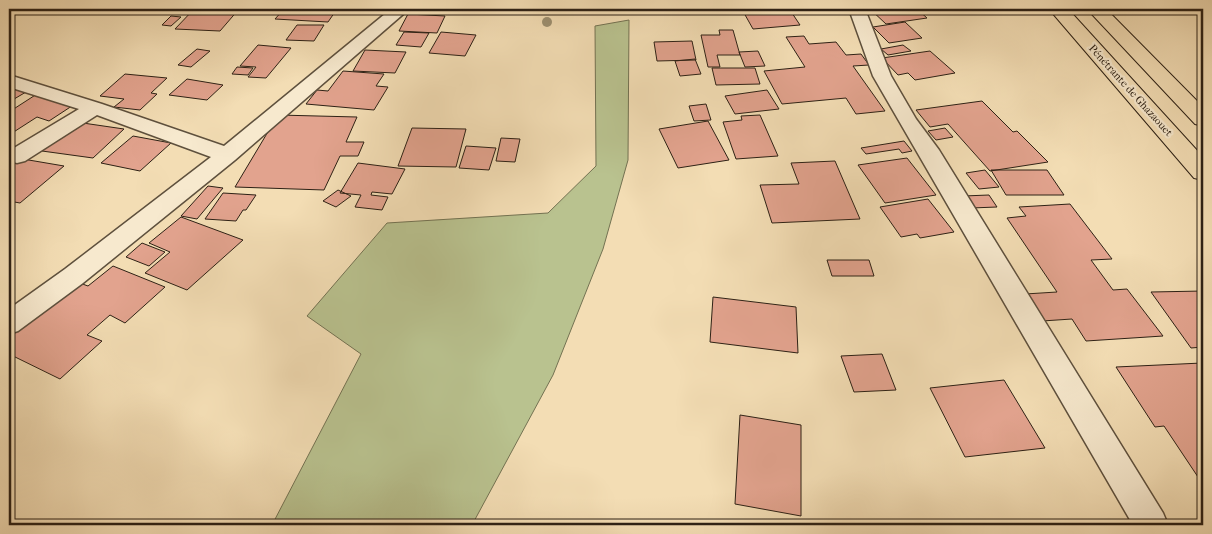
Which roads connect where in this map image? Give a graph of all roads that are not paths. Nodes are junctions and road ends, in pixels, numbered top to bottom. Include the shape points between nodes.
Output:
1 (401, 9) edge
2 (857, 9) edge
3 (1058, 9) edge
4 (1096, 9) edge
5 (9, 81) edge
6 (95, 108) junction
7 (1203, 119) edge
8 (227, 155) junction
9 (17, 156) dead end
10 (1203, 172) edge
11 (9, 323) edge
12 (1151, 525) edge

1 - 8 street
2 - 12 street via 894,97
3 - 10 highway, Pénétrante de Ghazaouet
4 - 7 highway
5 - 6 street
6 - 8 street
6 - 9 street
8 - 11 street

